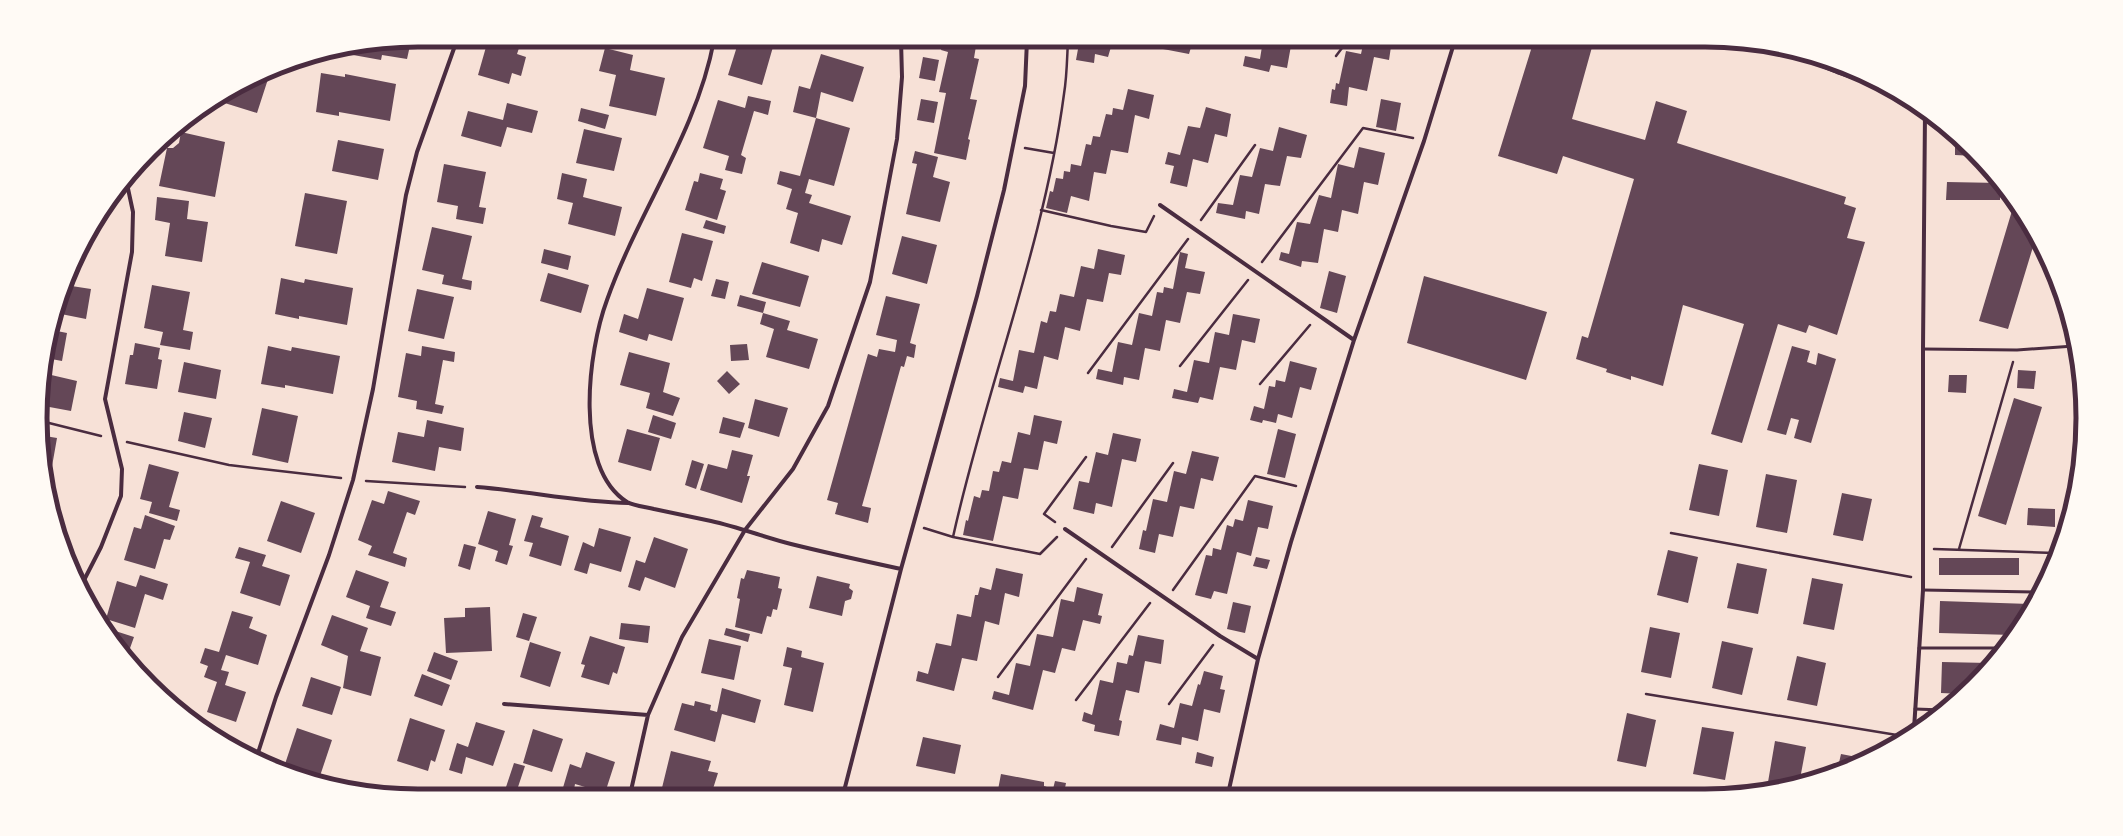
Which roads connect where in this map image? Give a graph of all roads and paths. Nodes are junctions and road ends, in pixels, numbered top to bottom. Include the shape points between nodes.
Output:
1 (454, 47) edge
2 (713, 47) edge
3 (901, 47) edge
4 (1027, 47) edge
5 (1068, 47) edge
6 (1343, 47) edge
7 (1453, 47) edge
8 (1336, 56) dead end
9 (1828, 69) edge
10 (1850, 77) edge
11 (1925, 120) edge
12 (1424, 141) junction
13 (1255, 145) dead end
14 (1013, 146) junction
15 (1054, 153) junction
16 (128, 187) edge
17 (1160, 205) joint
18 (1041, 210) junction
19 (1195, 230) junction
20 (1255, 271) junction
21 (1318, 315) junction
22 (1354, 340) junction
23 (2069, 346) edge
24 (1922, 349) junction
25 (2017, 350) junction
26 (1180, 366) dead end
27 (1088, 373) dead end
28 (1260, 384) dead end
29 (47, 423) edge
30 (115, 439) junction
31 (1086, 457) dead end
32 (1173, 463) dead end
33 (353, 480) junction
34 (477, 487) joint
35 (1308, 489) junction
36 (629, 503) junction
37 (914, 525) junction
38 (1065, 529) junction
39 (745, 530) junction
40 (1672, 533) dead end
41 (953, 537) junction
42 (1959, 549) junction
43 (1093, 550) junction
44 (1924, 550) junction
45 (2051, 552) edge
46 (1105, 558) junction
47 (901, 569) junction
48 (1922, 579) junction
49 (84, 580) edge
50 (1923, 590) junction
51 (2033, 592) edge
52 (1157, 594) junction
53 (1166, 600) junction
54 (1220, 636) junction
55 (1919, 648) junction
56 (1996, 648) edge
57 (1258, 659) junction
58 (998, 677) dead end
59 (1646, 694) dead end
60 (1076, 700) dead end
61 (504, 704) dead end
62 (1170, 704) dead end
63 (1916, 709) junction
64 (1934, 710) edge
65 (648, 715) junction
66 (1915, 724) edge
67 (1897, 735) edge
68 (258, 753) edge
69 (632, 789) edge
70 (845, 789) edge
71 (1229, 789) edge

1 - 33 street via 417,152 406,195 373,389
2 - 36 street via 709,68 690,117 606,300 594,350 591,430 600,470 617,494
3 - 39 street via 902,77 897,139 870,282 828,406 793,470
4 - 14 street via 1025,86
5 - 15 path via 1065,93
6 - 8 path
7 - 12 street
9 - 10 street
11 - 24 street
12 - 20 path via 1363,128
12 - 22 street
13 - 19 path
14 - 15 path
14 - 37 street via 977,296
15 - 18 path
16 - 30 street via 133,212 132,252 105,399
17 - 18 path via 1146,232
17 - 19 street
18 - 41 path
19 - 20 street
19 - 27 path
20 - 21 street
20 - 26 path
21 - 22 street
21 - 28 path
22 - 35 street
23 - 25 lane
24 - 25 lane
24 - 44 street
25 - 42 path
29 - 30 path
30 - 33 path via 229,465
30 - 49 street via 122,469 121,496 101,547
31 - 38 path via 1044,514
32 - 46 path
33 - 34 path
33 - 68 street via 329,555
34 - 36 street via 583,501
35 - 53 path via 1255,476
35 - 57 street
36 - 39 street
37 - 41 path
37 - 47 street
38 - 41 path via 1040,554
38 - 43 street
39 - 47 street
39 - 65 street via 682,637
40 - 48 path
42 - 44 path
42 - 45 path
43 - 46 street
43 - 58 path
44 - 48 street
46 - 52 street
47 - 70 street
48 - 50 street
50 - 51 lane
50 - 55 street
52 - 53 street
52 - 60 path
53 - 54 street
54 - 57 street
54 - 62 path
55 - 56 lane
55 - 63 street
57 - 71 street
59 - 67 path
61 - 65 street
63 - 64 lane
63 - 66 street
65 - 69 street

